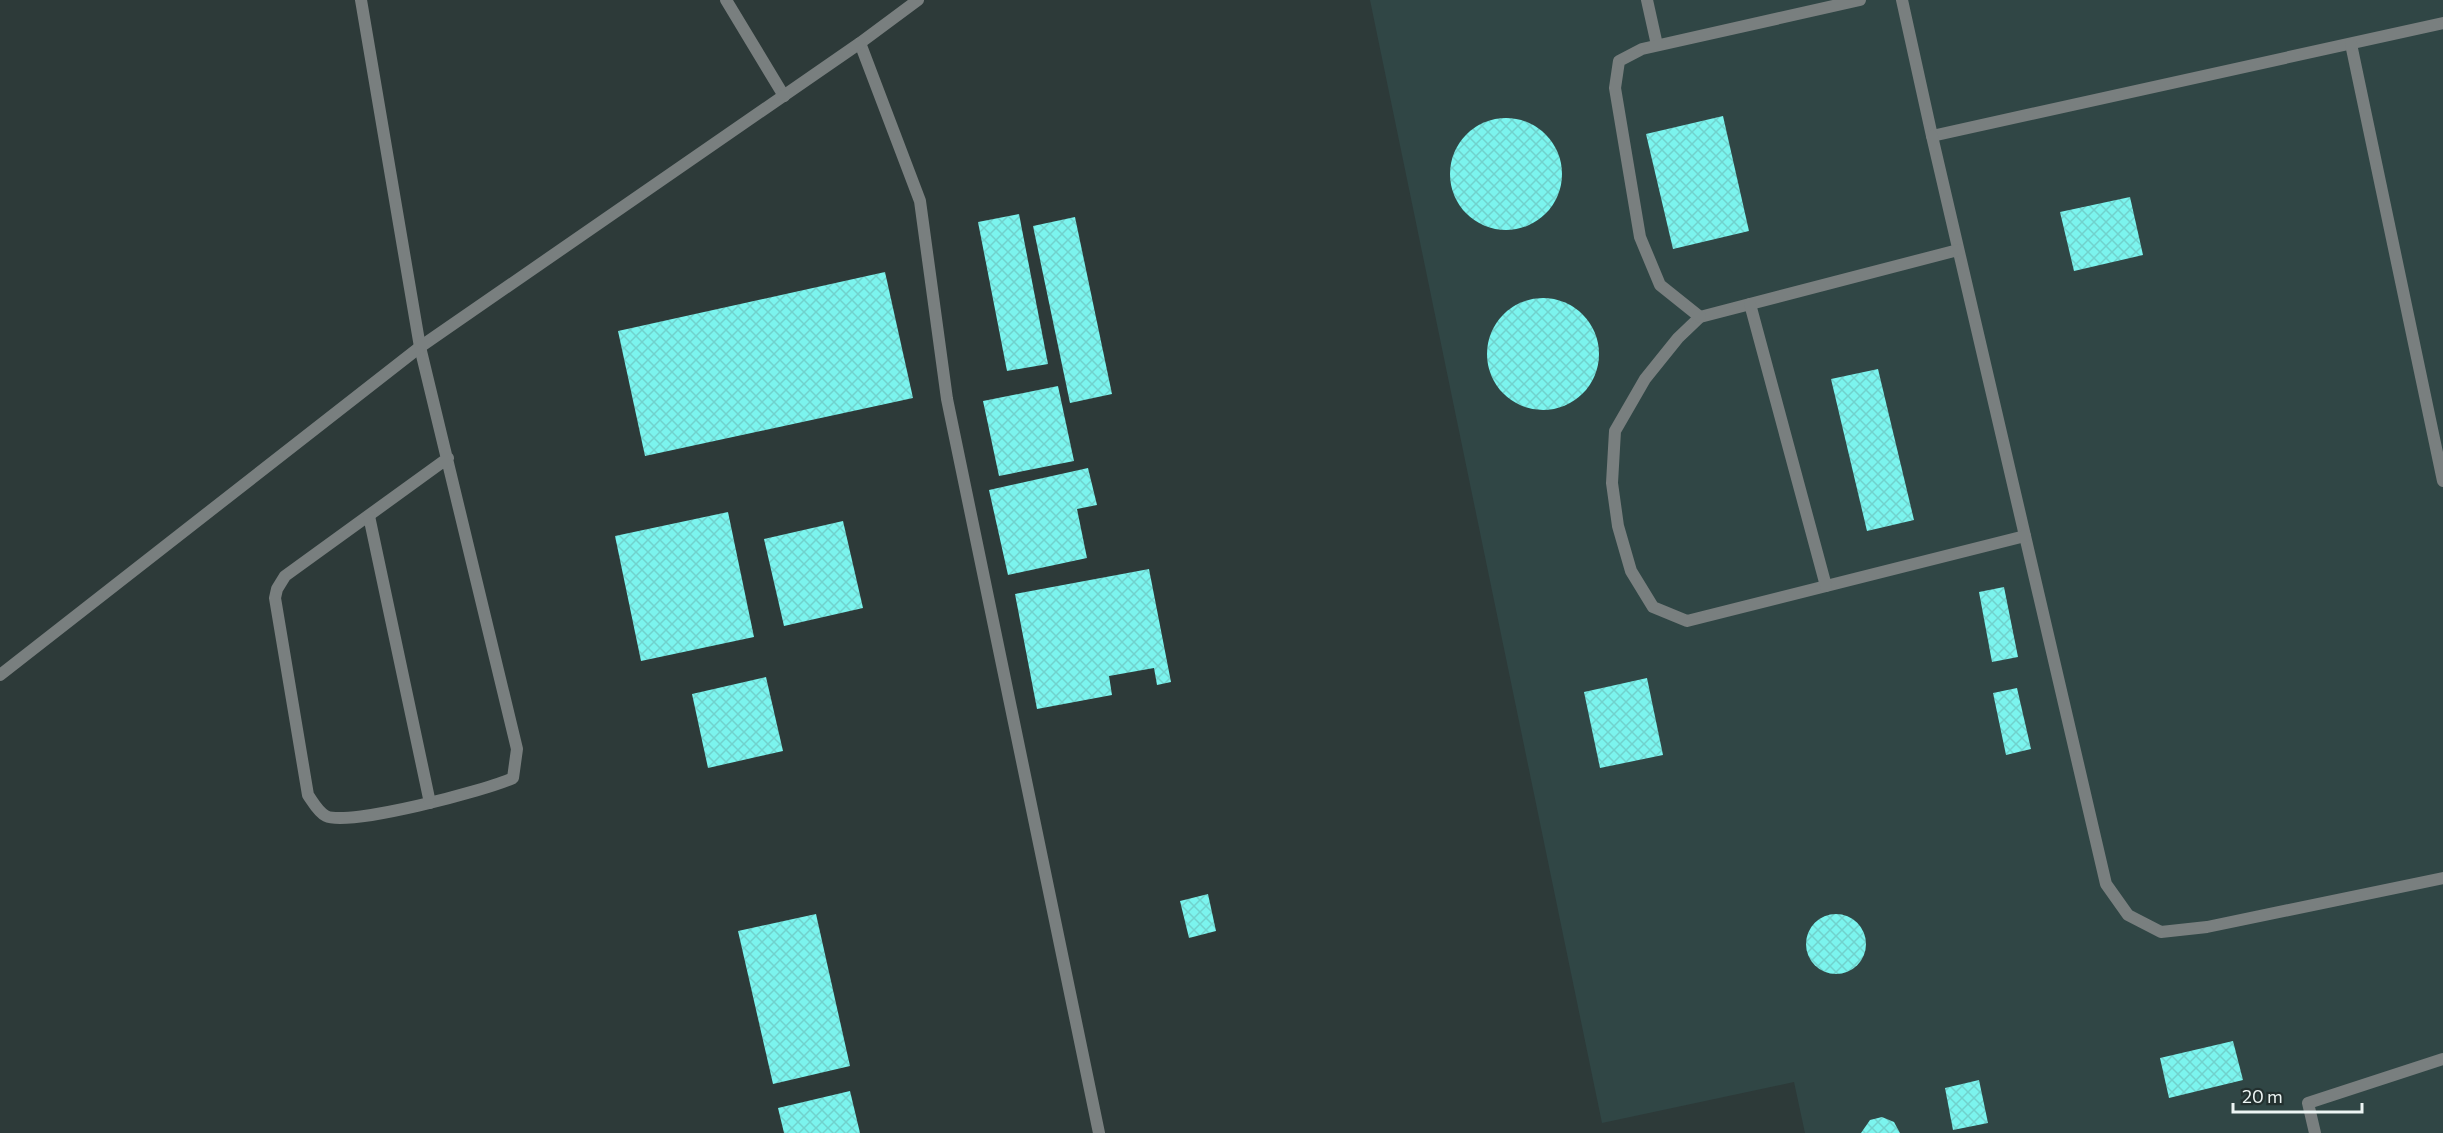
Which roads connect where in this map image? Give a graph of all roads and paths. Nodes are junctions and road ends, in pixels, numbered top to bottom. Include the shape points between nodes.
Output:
1 (360, 0) edge
2 (726, 0) edge
3 (918, 0) edge
4 (1647, 0) edge
5 (1860, 0) edge
6 (1902, 0) edge
7 (2443, 23) edge
8 (860, 43) junction
9 (2351, 44) junction
10 (1657, 45) junction
11 (784, 96) junction
12 (1932, 136) junction
13 (1958, 250) junction
14 (1750, 304) junction
15 (1700, 316) junction
16 (420, 347) junction
17 (448, 458) junction
18 (2443, 481) edge
19 (369, 516) junction
20 (2025, 536) junction
21 (1826, 586) junction
22 (0, 675) edge
23 (430, 803) junction
24 (2443, 878) edge
25 (2443, 1059) edge
26 (1099, 1133) edge
27 (2315, 1133) edge

1 - 16 lane
2 - 11 lane
3 - 8 lane
4 - 10 lane
5 - 10 lane
6 - 12 lane
7 - 9 lane
8 - 11 lane
8 - 26 lane via 920,201 947,399
9 - 12 lane
9 - 18 lane
10 - 15 lane via 1619,61 1615,88 1640,237 1660,285
11 - 16 lane
12 - 13 lane
13 - 14 lane
13 - 20 lane
14 - 15 lane
14 - 21 lane
15 - 21 lane via 1645,379 1615,431 1612,483 1618,526 1631,571 1653,607 1687,621
16 - 17 lane
16 - 22 lane
17 - 19 lane
17 - 23 lane via 517,762 513,778 499,785
19 - 23 lane
19 - 23 lane via 285,576 277,588 275,598 308,795 326,816 342,819
20 - 21 lane
20 - 24 lane via 2106,884 2128,915 2161,932 2208,927
25 - 27 lane via 2308,1102

